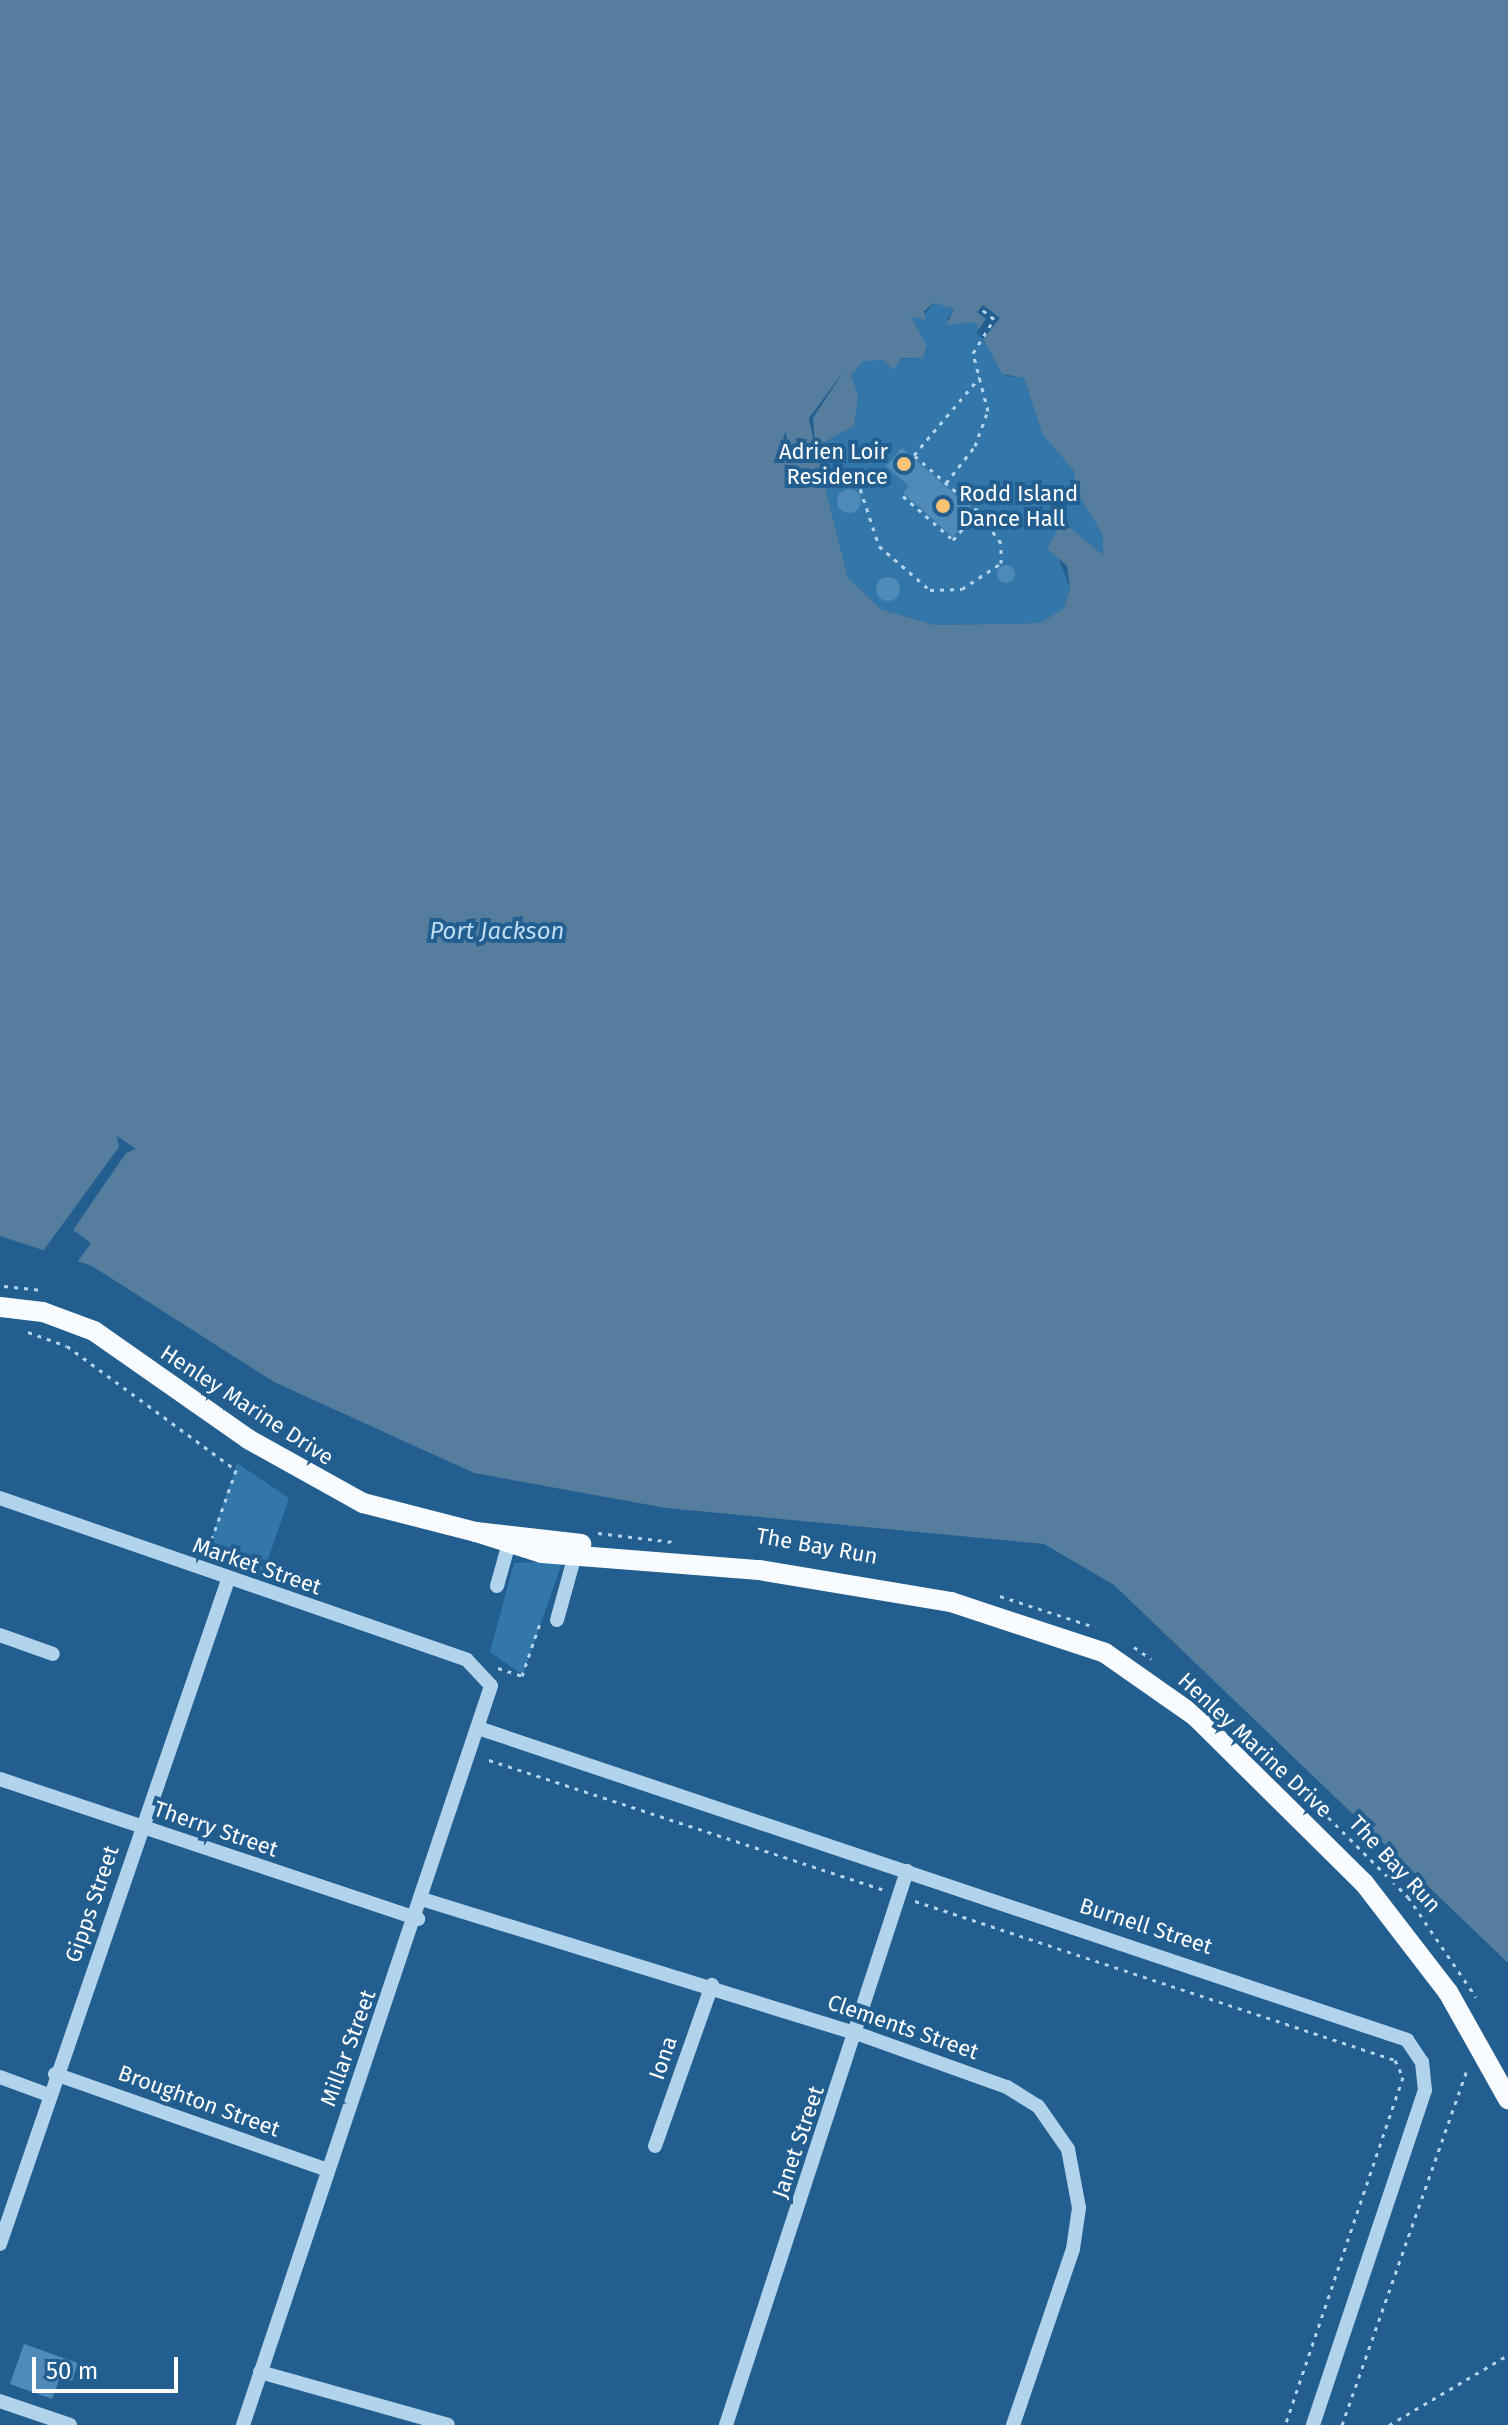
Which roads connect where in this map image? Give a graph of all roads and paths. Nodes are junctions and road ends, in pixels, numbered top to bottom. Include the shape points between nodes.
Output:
1 (980, 308) dead end
2 (980, 377) junction
3 (854, 470) dead end
4 (946, 483) junction
5 (903, 496) dead end
6 (978, 511) junction
7 (0, 1286) edge
8 (54, 1294) dead end
9 (0, 1307) edge
10 (16, 1330) dead end
11 (0, 1498) edge
12 (510, 1541) junction
13 (683, 1543) dead end
14 (582, 1544) junction
15 (208, 1552) dead end
16 (228, 1580) junction
17 (497, 1586) dead end
18 (990, 1594) dead end
19 (549, 1620) joint
20 (0, 1635) edge
21 (1110, 1635) dead end
22 (1123, 1642) dead end
23 (53, 1654) dead end
24 (1157, 1663) dead end
25 (495, 1667) dead end
26 (491, 1686) joint
27 (481, 1729) junction
28 (489, 1760) dead end
29 (0, 1779) edge
30 (1302, 1792) dead end
31 (143, 1827) junction
32 (907, 1871) junction
33 (900, 1895) junction
34 (425, 1900) junction
35 (418, 1919) junction
36 (712, 1985) junction
37 (1478, 2003) dead end
38 (858, 2034) junction
39 (1467, 2070) dead end
40 (55, 2074) junction
41 (0, 2077) edge
42 (49, 2095) junction
43 (1508, 2099) edge
44 (655, 2146) dead end
45 (327, 2170) junction
46 (0, 2244) edge
47 (1508, 2355) edge
48 (260, 2372) junction
49 (0, 2401) edge
50 (70, 2425) edge
51 (243, 2425) edge
52 (448, 2425) edge
53 (726, 2425) edge
54 (1013, 2425) edge
55 (1285, 2425) edge
56 (1313, 2425) edge
57 (1342, 2425) edge
58 (1389, 2425) edge

1 - 2 path via 994,319 975,346
2 - 4 path via 989,404 985,427
2 - 4 path via 914,455
3 - 6 path via 879,546 930,590 962,589 1001,563 1001,543
4 - 6 path
5 - 6 path via 953,540
7 - 8 path
9 - 12 main road, Henley Marine Drive via 43,1312 94,1331 335,1491
10 - 15 path via 67,1346 236,1470
11 - 16 street, Market Street
12 - 14 main road, Henley Marine Drive
12 - 17 street
13 - 14 path
14 - 19 street
14 - 43 main road, Henley Marine Drive via 615,1555 951,1602 1047,1628 1137,1672 1195,1716 1394,1917
16 - 26 street, Market Street via 467,1660
16 - 31 street, Gipps Street
18 - 21 path
19 - 25 path via 522,1676
20 - 23 street
22 - 24 path
26 - 27 street, Millar Street
27 - 32 street, Burnell Street
27 - 34 street, Millar Street
28 - 33 path
29 - 31 street, Therry Street
30 - 37 path, The Bay Run via 1416,1907
31 - 35 street, Therry Street
31 - 40 street, Gipps Street
32 - 33 street, Janet Street
32 - 56 street, Burnell Street via 1381,2026 1416,2050 1426,2075 1420,2112
33 - 38 street, Janet Street
33 - 55 path via 1395,2060 1403,2077
34 - 35 street, Millar Street
34 - 36 street, Clements Street
35 - 45 street, Millar Street
36 - 38 street, Clements Street
36 - 44 street, Iona
38 - 53 street, Janet Street
38 - 54 street, Clements Street via 1007,2087 1038,2106 1068,2149 1079,2208 1073,2249
39 - 57 path
40 - 42 street, Gipps Street
40 - 45 street, Broughton Street
41 - 42 street
42 - 46 street, Gipps Street
45 - 48 street, Millar Street
47 - 58 path
48 - 51 street, Millar Street
48 - 52 street
49 - 50 street

